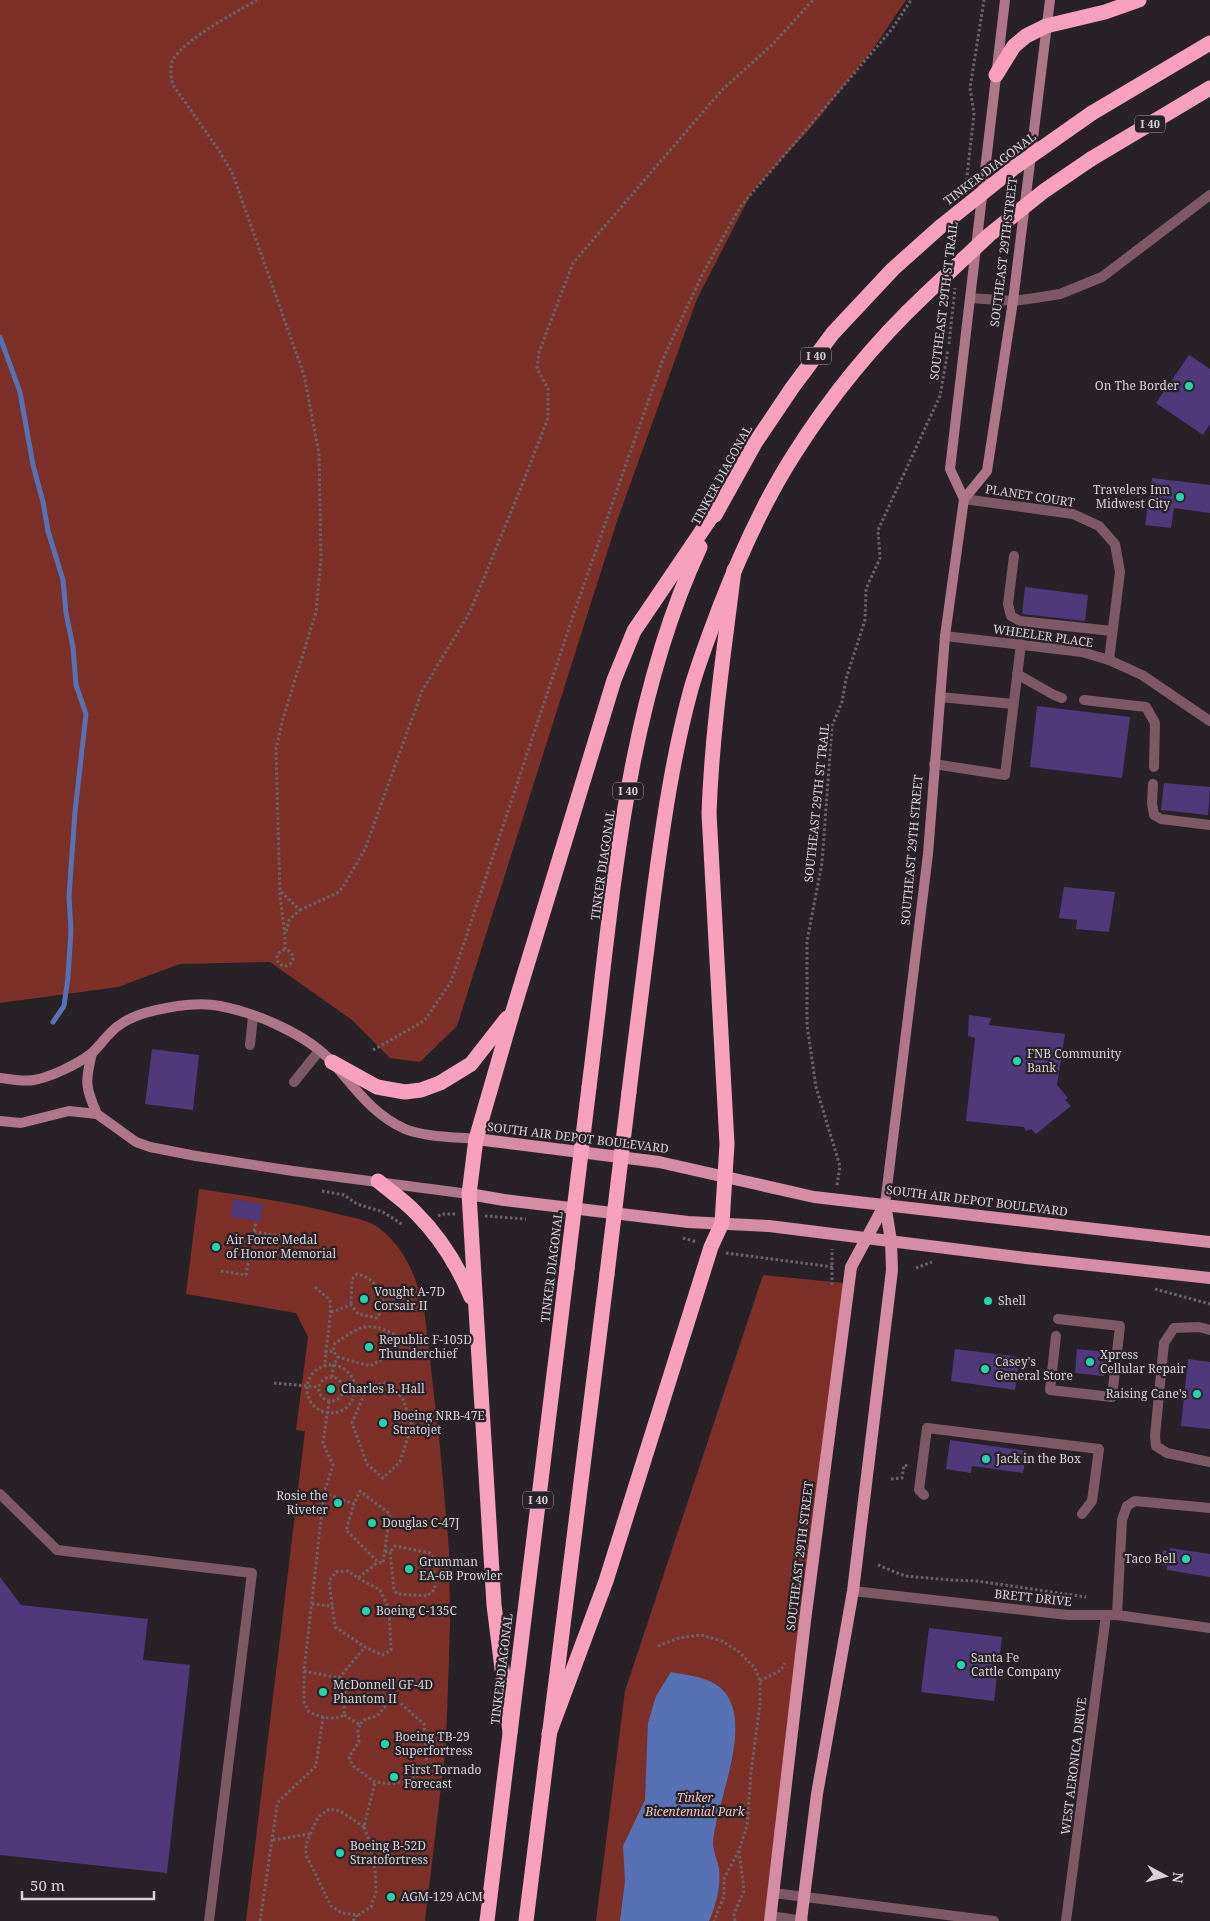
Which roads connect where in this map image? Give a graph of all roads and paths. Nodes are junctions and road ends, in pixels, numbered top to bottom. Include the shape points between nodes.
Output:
1 (257, 0) edge
2 (814, 0) edge
3 (911, 0) edge
4 (984, 0) edge
5 (1005, 0) edge
6 (1050, 0) edge
7 (1139, 0) edge
8 (1046, 26) junction
9 (1210, 43) edge
10 (996, 75) junction
11 (1210, 88) edge
12 (965, 194) dead end
13 (1210, 195) edge
14 (956, 283) dead end
15 (970, 298) junction
16 (1012, 301) junction
17 (964, 499) junction
18 (718, 507) junction
19 (1014, 556) dead end
20 (734, 570) junction
21 (1112, 631) junction
22 (945, 636) junction
23 (1021, 644) junction
24 (1109, 660) junction
25 (1017, 674) junction
26 (940, 697) junction
27 (1062, 698) dead end
28 (1084, 700) dead end
29 (1013, 704) junction
30 (1210, 721) edge
31 (934, 764) junction
32 (1154, 767) dead end
33 (1153, 784) dead end
34 (1210, 825) edge
35 (280, 891) junction
36 (300, 910) junction
37 (285, 936) junction
38 (285, 950) junction
39 (513, 1011) junction
40 (253, 1016) junction
41 (250, 1044) dead end
42 (373, 1050) dead end
43 (319, 1051) junction
44 (92, 1053) junction
45 (332, 1062) junction
46 (0, 1078) edge
47 (294, 1082) dead end
48 (97, 1114) junction
49 (0, 1121) edge
50 (476, 1140) junction
51 (726, 1177) junction
52 (378, 1181) junction
53 (470, 1194) junction
54 (835, 1199) junction
55 (886, 1204) junction
56 (256, 1221) dead end
57 (722, 1223) junction
58 (254, 1232) junction
59 (832, 1234) junction
60 (282, 1236) dead end
61 (866, 1237) junction
62 (891, 1241) junction
63 (1210, 1242) edge
64 (832, 1267) dead end
65 (221, 1271) dead end
66 (1210, 1278) edge
67 (315, 1286) dead end
68 (352, 1305) junction
69 (476, 1311) junction
70 (331, 1312) junction
71 (1058, 1318) dead end
72 (1210, 1330) edge
73 (1056, 1336) dead end
74 (334, 1351) junction
75 (325, 1352) junction
76 (338, 1357) junction
77 (325, 1366) junction
78 (332, 1366) junction
79 (332, 1377) junction
80 (274, 1382) dead end
81 (308, 1386) junction
82 (318, 1387) junction
83 (343, 1391) junction
84 (355, 1393) junction
85 (364, 1395) junction
86 (329, 1401) junction
87 (328, 1413) junction
88 (1210, 1462) edge
89 (324, 1493) junction
90 (0, 1494) edge
91 (924, 1495) dead end
92 (354, 1504) junction
93 (1210, 1508) edge
94 (1082, 1514) dead end
95 (385, 1551) junction
96 (390, 1552) junction
97 (378, 1562) junction
98 (878, 1565) dead end
99 (358, 1578) junction
100 (853, 1591) junction
101 (1086, 1597) dead end
102 (312, 1604) junction
103 (332, 1606) junction
104 (1106, 1615) junction
105 (1117, 1615) junction
106 (1210, 1628) edge
107 (365, 1646) junction
108 (658, 1646) dead end
109 (304, 1671) junction
110 (339, 1678) junction
111 (344, 1715) junction
112 (323, 1717) junction
113 (360, 1725) junction
114 (510, 1732) junction
115 (549, 1734) junction
116 (375, 1782) junction
117 (364, 1827) junction
118 (310, 1834) junction
119 (273, 1840) junction
120 (740, 1850) junction
121 (774, 1893) junction
122 (804, 1897) junction
123 (358, 1915) junction
124 (771, 1918) edge
125 (209, 1921) edge
126 (260, 1921) edge
127 (353, 1921) edge
128 (487, 1921) edge
129 (526, 1921) edge
130 (714, 1921) edge
131 (734, 1921) edge
132 (802, 1921) edge
133 (994, 1921) edge
134 (1066, 1921) edge

1 - 35 path via 190,42 174,59 171,76 172,85 232,172 304,375 319,453 321,559 316,612 276,749
2 - 36 path via 773,44 722,90 573,263 539,352 537,368 548,389 548,418 470,612 422,691 365,849 343,888
3 - 42 path via 892,29 740,207 702,275 663,360 575,610 451,982 424,1021
4 - 12 path via 970,88 974,114
5 - 10 main road
6 - 8 main road, SOUTHEAST 29TH STREET
7 - 8 highway
8 - 10 highway via 1014,46
8 - 16 main road, SOUTHEAST 29TH STREET
9 - 18 highway, TINKER DIAGONAL / I 40, bridge via 1092,113 1014,167 893,269 833,334 781,404
10 - 15 main road
11 - 20 highway, I 40, bridge via 1044,191 989,235 896,323 823,412 792,457
13 - 16 street via 1102,277 1060,294
14 - 54 path, SOUTHEAST 29TH ST TRAIL via 940,396 878,530 880,558 866,589 865,620 832,726 822,863 807,941 807,1026 816,1087 840,1166
15 - 16 street
15 - 17 main road via 950,469
16 - 17 main road, SOUTHEAST 29TH STREET via 987,471
17 - 21 street, PLANET COURT via 1073,514 1099,526 1115,544 1120,572
17 - 22 main road, SOUTHEAST 29TH STREET
18 - 39 highway via 630,640 614,680
18 - 114 highway, TINKER DIAGONAL / I 40, bridge via 694,558 670,622 648,697 623,818
19 - 21 street via 1008,604 1011,616 1020,620
20 - 51 highway via 715,720 709,813 727,1144
20 - 115 highway, I 40, bridge via 691,688 663,827
21 - 24 street, PLANET COURT
22 - 23 street, WHEELER PLACE
22 - 26 main road, SOUTHEAST 29TH STREET
23 - 24 street, WHEELER PLACE via 1082,652
23 - 25 street
24 - 30 street, WHEELER PLACE via 1142,674
25 - 27 street
25 - 29 street
26 - 29 street
26 - 31 main road, SOUTHEAST 29TH STREET
28 - 32 street via 1146,707 1155,724
29 - 31 street via 1005,775
31 - 55 main road, SOUTHEAST 29TH STREET via 928,854
33 - 34 street via 1154,815 1161,819
35 - 36 path
35 - 37 path
36 - 37 path via 290,920
37 - 38 path
38 - 38 path via 277,958 278,963 285,966 293,958
39 - 45 highway via 471,1064 440,1083 421,1090 405,1092 377,1088
39 - 50 highway
40 - 41 street
40 - 43 main road, SOUTH AIR DEPOT BOULEVARD via 283,1028
40 - 44 main road, SOUTH AIR DEPOT BOULEVARD via 219,1006 185,1006 152,1011 121,1023
43 - 45 main road, SOUTH AIR DEPOT BOULEVARD
43 - 47 street
44 - 46 main road, SOUTH AIR DEPOT BOULEVARD via 60,1072 32,1081
44 - 48 main road via 86,1080
45 - 50 main road, SOUTH AIR DEPOT BOULEVARD via 365,1101 393,1123 407,1130
48 - 49 main road via 69,1111 21,1123
48 - 52 main road via 136,1142 150,1147 293,1171
50 - 51 main road, SOUTH AIR DEPOT BOULEVARD via 659,1162
50 - 53 highway
51 - 54 main road, SOUTH AIR DEPOT BOULEVARD
51 - 57 highway
52 - 53 main road
52 - 69 highway via 416,1213 443,1246 461,1272
53 - 57 main road
53 - 69 highway
54 - 55 main road, SOUTH AIR DEPOT BOULEVARD
55 - 61 main road, SOUTHEAST 29TH STREET
55 - 62 main road, SOUTHEAST 29TH STREET
55 - 63 main road, SOUTH AIR DEPOT BOULEVARD
56 - 58 path
57 - 59 main road
57 - 115 highway via 711,1247 606,1581
58 - 60 path
58 - 65 path via 246,1275
59 - 61 main road
59 - 64 path
61 - 62 main road
61 - 121 main road, SOUTHEAST 29TH STREET via 851,1267
62 - 66 main road
62 - 100 main road, SOUTHEAST 29TH STREET via 892,1270
67 - 70 path via 330,1300
68 - 68 path via 358,1314 376,1318 384,1306 380,1289 365,1276 357,1274 352,1279
68 - 70 path
69 - 114 highway via 494,1605
70 - 75 path
71 - 73 street via 1120,1326 1112,1397 1050,1390
72 - 88 street via 1174,1328 1164,1343 1155,1436 1156,1446 1167,1452
74 - 75 path
74 - 76 path
74 - 76 path via 335,1343 362,1326 379,1327 394,1334 395,1352 370,1366
75 - 77 path
76 - 78 path
77 - 78 path
77 - 81 path via 312,1376
78 - 79 path
78 - 84 path via 342,1368 350,1375
79 - 82 path via 322,1380
79 - 83 path via 341,1382
80 - 81 path
81 - 82 path
81 - 87 path via 314,1406
82 - 86 path via 322,1398
83 - 84 path
83 - 86 path via 337,1400
84 - 85 path
84 - 87 path via 348,1406
85 - 85 path via 352,1422 367,1464 383,1478 400,1462 412,1424 402,1397 383,1382
86 - 87 path
87 - 89 path via 323,1443 333,1465
89 - 92 path
89 - 102 path
90 - 125 street via 57,1550 252,1573
91 - 94 street via 919,1490 927,1428 1099,1450 1092,1501
92 - 95 path via 360,1492 390,1514
92 - 97 path via 346,1530
93 - 105 street via 1135,1500 1127,1506 1122,1520
95 - 96 path
95 - 97 path via 383,1563
96 - 96 path via 397,1594 427,1596 434,1589 430,1553 394,1546
97 - 99 path
98 - 101 path via 905,1576 994,1583
99 - 103 path via 348,1571 336,1572 330,1581
99 - 107 path via 380,1590 389,1609 391,1650 382,1655
100 - 104 street, BRETT DRIVE via 1068,1615
100 - 122 main road, SOUTHEAST 29TH STREET via 817,1794
102 - 103 path
102 - 109 path
103 - 107 path via 335,1627
104 - 105 street, BRETT DRIVE
104 - 134 street, WEST AERONICA DRIVE
105 - 106 street, BRETT DRIVE
107 - 110 path
108 - 120 path via 700,1635 722,1641 740,1652 755,1668 760,1681 760,1704 747,1826
109 - 110 path
109 - 112 path via 304,1702 309,1712
110 - 111 path via 346,1691
111 - 112 path via 336,1719
111 - 113 path
112 - 119 path via 316,1766 279,1801
113 - 116 path via 359,1742 349,1757 353,1766
113 - 116 path via 363,1720 377,1716 389,1702 399,1702 424,1724 426,1764 416,1777 392,1784
114 - 128 highway, TINKER DIAGONAL / I 40
115 - 129 highway, I 40
116 - 117 path
117 - 118 path via 340,1811 329,1809 318,1817
117 - 123 path via 375,1869 376,1892 371,1907
118 - 119 path
118 - 123 path via 306,1855 331,1906 342,1913
119 - 126 path
120 - 130 path via 724,1879 724,1896
120 - 131 path via 744,1892
121 - 122 street
121 - 124 main road, SOUTHEAST 29TH STREET
122 - 132 main road, SOUTHEAST 29TH STREET
122 - 133 street
123 - 127 path
124 - 132 street

